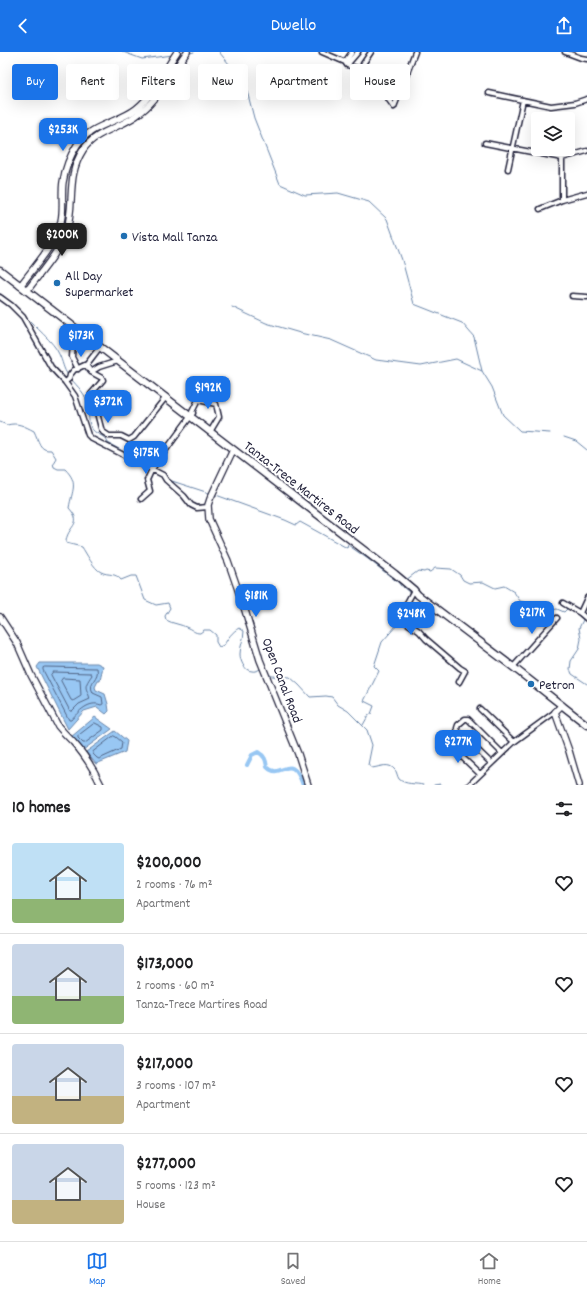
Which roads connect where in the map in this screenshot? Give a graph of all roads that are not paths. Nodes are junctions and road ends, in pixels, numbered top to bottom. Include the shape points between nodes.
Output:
1 (177, 52) edge
2 (187, 52) edge
3 (322, 52) edge
4 (352, 52) edge
5 (358, 52) edge
6 (363, 52) edge
7 (415, 52) edge
8 (565, 52) edge
9 (370, 54) edge
10 (575, 54) edge
11 (587, 58) edge
12 (346, 64) junction
13 (363, 64) edge
14 (350, 65) edge
15 (410, 65) edge
16 (489, 93) dead end
17 (587, 99) edge
18 (389, 100) edge
19 (397, 100) edge
20 (523, 100) junction
21 (111, 125) junction
22 (485, 143) dead end
23 (513, 148) junction
24 (587, 151) edge
25 (562, 158) junction
26 (508, 169) dead end
27 (587, 193) edge
28 (562, 200) junction
29 (540, 209) dead end
30 (0, 270) edge
31 (20, 286) junction
32 (27, 291) junction
33 (572, 296) dead end
34 (0, 297) edge
35 (587, 297) edge
36 (82, 333) junction
37 (100, 347) junction
38 (118, 361) junction
39 (86, 365) junction
40 (78, 369) junction
41 (91, 372) junction
42 (65, 382) junction
43 (166, 397) junction
44 (191, 417) junction
45 (210, 432) junction
46 (233, 450) junction
47 (152, 469) junction
48 (141, 499) dead end
49 (208, 507) junction
50 (412, 588) junction
51 (587, 598) edge
52 (563, 602) dead end
53 (580, 612) junction
54 (0, 617) edge
55 (557, 618) dead end
56 (587, 619) edge
57 (513, 667) junction
58 (458, 682) dead end
59 (562, 705) junction
60 (480, 709) dead end
61 (555, 712) junction
62 (587, 725) edge
63 (446, 742) dead end
64 (514, 742) junction
65 (502, 753) junction
66 (491, 763) junction
67 (480, 774) junction
68 (101, 785) edge
69 (308, 785) edge
70 (469, 785) edge
71 (579, 785) edge

1 - 21 main road via 143,102
2 - 21 main road via 164,87 147,106 133,118
3 - 12 street
4 - 12 street
5 - 12 street
6 - 9 street
7 - 15 street
8 - 10 street
9 - 13 street
10 - 11 street via 580,58
12 - 14 street
16 - 20 street
17 - 20 street via 556,106
18 - 19 street via 394,107
20 - 23 street
21 - 31 main road via 97,128 78,143 63,182 62,211 58,230
21 - 32 main road via 91,140 79,157 71,183 66,233
22 - 23 street
23 - 25 street
23 - 26 street
24 - 25 street
25 - 28 street
27 - 28 street
28 - 29 street
30 - 31 main road, Tanza-Trece Martires Road
31 - 32 main road, Tanza-Trece Martires Road
32 - 36 main road, Tanza-Trece Martires Road
33 - 35 street
34 - 42 street via 23,318 51,367
36 - 37 main road, Tanza-Trece Martires Road
36 - 40 street via 73,342 72,357
37 - 38 main road, Tanza-Trece Martires Road
37 - 39 street
38 - 41 street
38 - 43 main road, Tanza-Trece Martires Road
39 - 40 street
39 - 41 street
40 - 42 street
41 - 43 street via 103,380 91,394 101,428 109,436 121,436 129,440 134,437
42 - 47 street via 75,396 88,435
43 - 44 main road, Tanza-Trece Martires Road
44 - 45 main road, Tanza-Trece Martires Road
44 - 45 street via 198,400 216,404 219,418
44 - 47 street
45 - 46 main road, Tanza-Trece Martires Road
46 - 49 main road
46 - 50 main road, Tanza-Trece Martires Road
47 - 48 street via 147,483 150,490
47 - 49 street via 162,475 191,505 197,508
49 - 69 main road, Open Canal Road via 209,518 228,561 260,660
50 - 57 main road, Tanza-Trece Martires Road
50 - 58 street via 402,618 465,671
51 - 53 street
52 - 53 street
53 - 56 street
54 - 68 main road via 17,643 58,726 89,763
55 - 57 street
57 - 59 main road, Tanza-Trece Martires Road
59 - 61 main road
59 - 62 main road, Tanza-Trece Martires Road
60 - 64 street
61 - 64 street
61 - 71 main road
63 - 67 street
64 - 65 street
65 - 66 street
65 - 66 street via 468,719 458,725 458,730
66 - 67 street
67 - 70 street

